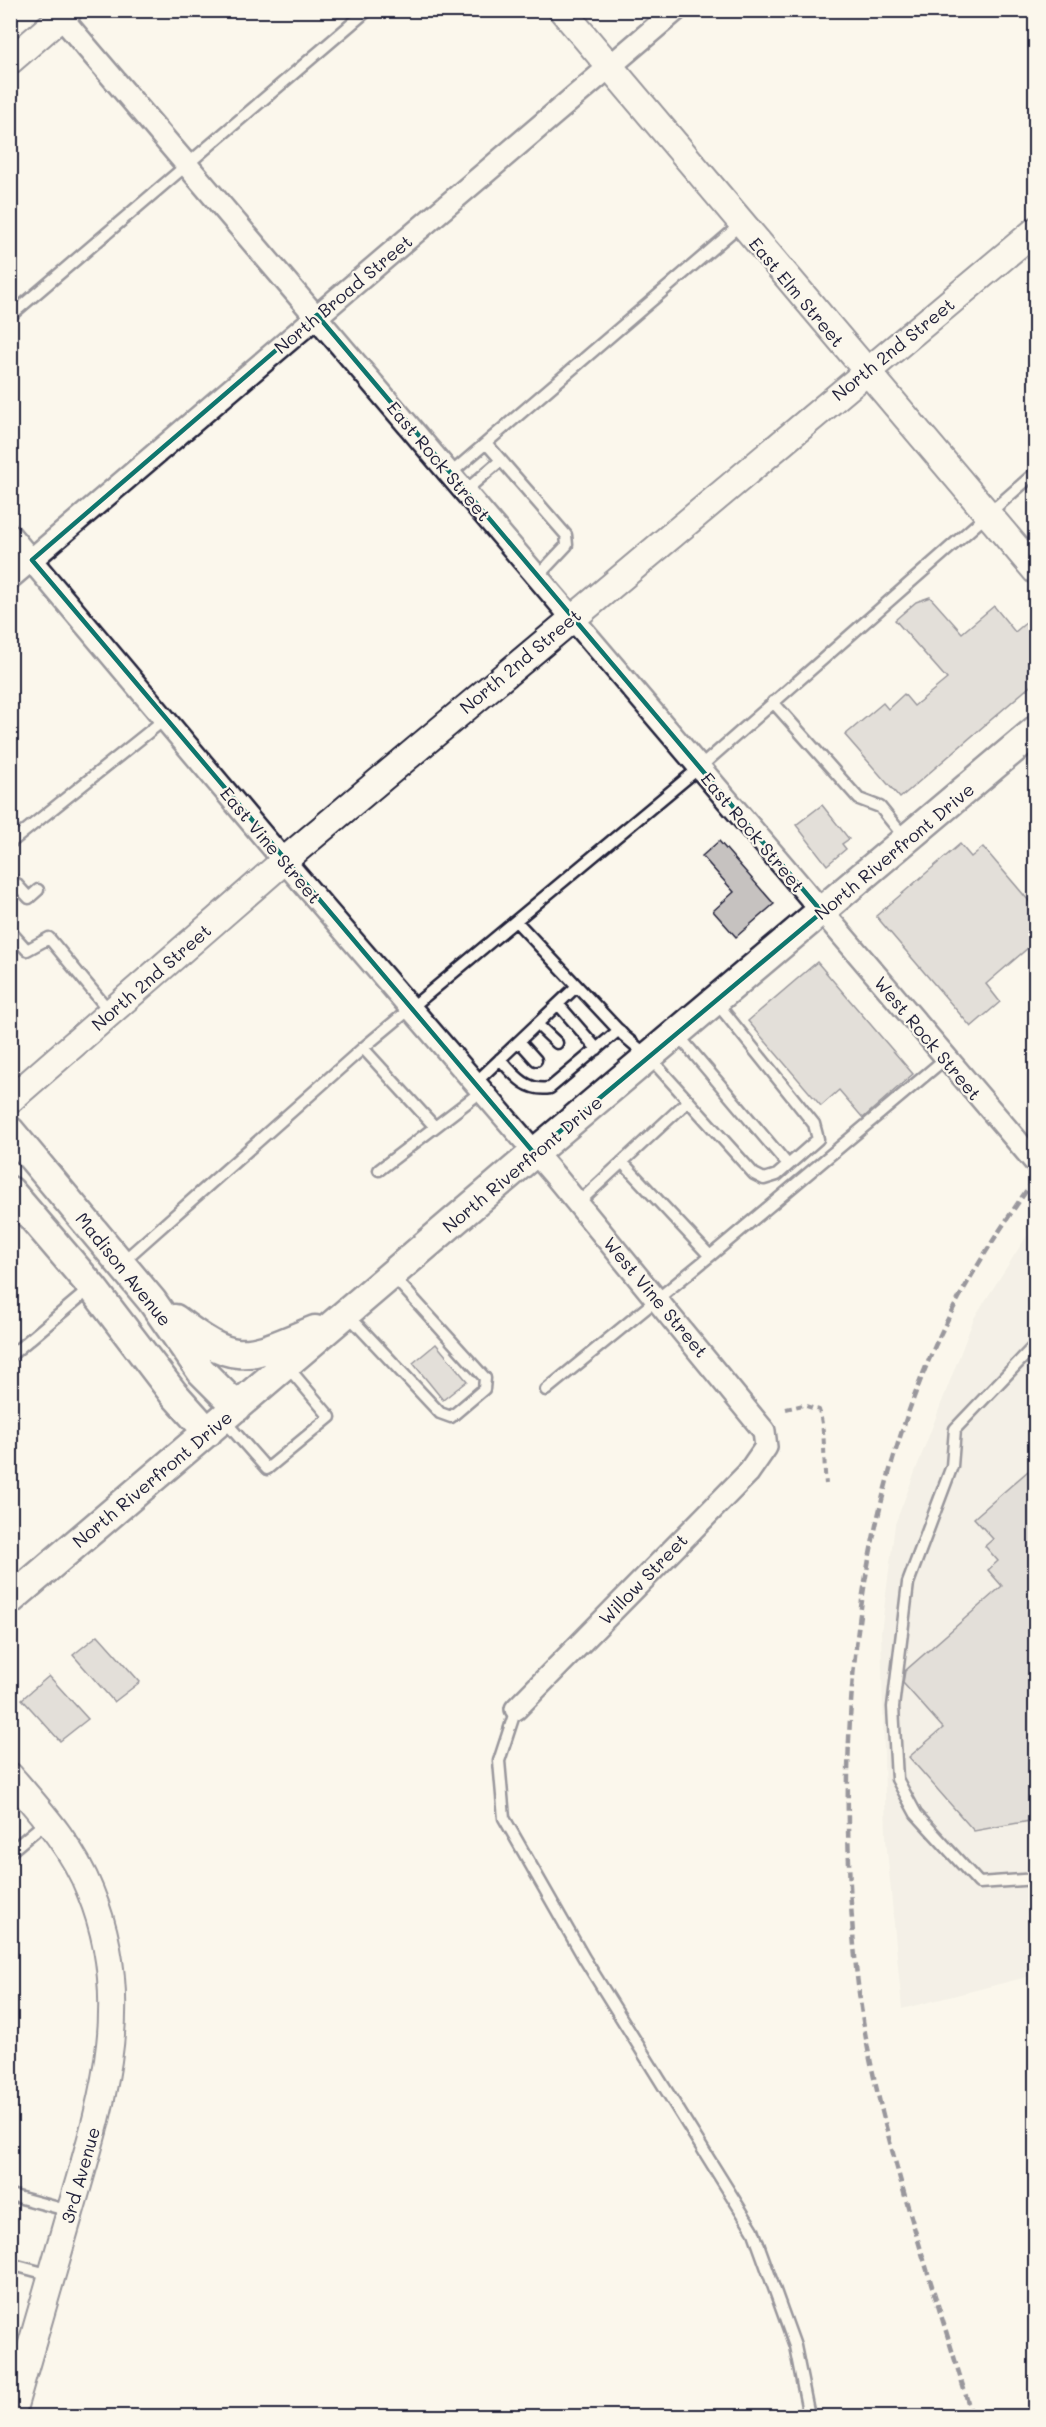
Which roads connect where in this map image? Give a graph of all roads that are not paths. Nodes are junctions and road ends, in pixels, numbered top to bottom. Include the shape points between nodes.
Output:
1 (368, 10) edge
2 (562, 10) edge
3 (676, 10) edge
4 (62, 13) edge
5 (10, 61) edge
6 (610, 67) junction
7 (188, 164) junction
8 (741, 224) junction
9 (1035, 230) edge
10 (317, 315) junction
11 (10, 316) edge
12 (866, 374) junction
13 (486, 442) junction
14 (500, 461) junction
15 (1035, 472) edge
16 (450, 474) junction
17 (465, 491) junction
18 (986, 514) junction
19 (10, 535) edge
20 (32, 560) junction
21 (1035, 571) edge
22 (537, 577) junction
23 (10, 578) edge
24 (571, 617) junction
25 (773, 702) junction
26 (165, 719) junction
27 (1035, 730) edge
28 (699, 768) junction
29 (907, 840) junction
30 (10, 843) edge
31 (284, 861) junction
32 (10, 877) edge
33 (38, 890) dead end
34 (822, 912) junction
35 (516, 921) junction
36 (10, 931) edge
37 (577, 986) junction
38 (716, 1001) junction
39 (558, 1004) junction
40 (411, 1008) junction
41 (111, 1013) junction
42 (537, 1024) junction
43 (619, 1030) junction
44 (677, 1034) junction
45 (519, 1041) junction
46 (556, 1043) dead end
47 (363, 1048) junction
48 (597, 1049) junction
49 (649, 1058) junction
50 (946, 1058) junction
51 (500, 1059) junction
52 (536, 1060) dead end
53 (478, 1087) junction
54 (10, 1100) edge
55 (688, 1101) junction
56 (435, 1127) junction
57 (10, 1131) edge
58 (534, 1153) junction
59 (622, 1162) junction
60 (1035, 1163) edge
61 (788, 1165) junction
62 (379, 1170) dead end
63 (10, 1191) edge
64 (578, 1203) junction
65 (710, 1256) junction
66 (121, 1263) junction
67 (392, 1274) junction
68 (92, 1287) junction
69 (658, 1299) junction
70 (152, 1301) junction
71 (341, 1317) junction
72 (1035, 1344) edge
73 (10, 1356) edge
74 (286, 1364) junction
75 (546, 1390) dead end
76 (223, 1419) junction
77 (766, 1447) joint
78 (10, 1600) edge
79 (516, 1709) joint
80 (10, 1776) edge
81 (49, 1820) junction
82 (10, 1852) edge
83 (1035, 1879) edge
84 (12, 2193) edge
85 (70, 2211) junction
86 (10, 2264) edge
87 (52, 2275) junction
88 (11, 2416) edge
89 (809, 2416) edge

1 - 7 lane
2 - 6 street, East Elm Street
3 - 6 street, North Broad Street
4 - 5 street
4 - 7 street, East Rock Street
6 - 8 street, East Elm Street
6 - 10 street, North Broad Street
7 - 10 street, East Rock Street
7 - 11 lane
8 - 12 street, East Elm Street
8 - 13 lane
9 - 12 street, North 2nd Street
10 - 16 street, East Rock Street
10 - 20 street, North Broad Street
12 - 18 street, East Elm Street
12 - 24 street, North 2nd Street via 843,389
13 - 14 lane
13 - 16 lane
14 - 17 lane
14 - 22 lane via 566,535 567,545 562,553
15 - 18 lane
16 - 17 street, East Rock Street
17 - 22 street, East Rock Street
18 - 21 street, East Elm Street
18 - 25 lane
19 - 20 street, East Vine Street
20 - 23 street, North Broad Street
20 - 26 street, East Vine Street
22 - 24 street, East Rock Street
24 - 28 street, East Rock Street
24 - 31 street, North 2nd Street
25 - 28 lane
25 - 29 lane via 860,799 880,807
26 - 30 lane
26 - 31 street, East Vine Street
27 - 29 main road, North Riverfront Drive
28 - 34 street, East Rock Street
28 - 35 lane
29 - 34 main road, North Riverfront Drive
31 - 40 street, East Vine Street
31 - 41 street, North 2nd Street
32 - 33 lane via 29,898
34 - 38 main road, North Riverfront Drive
34 - 50 street, West Rock Street
35 - 37 lane
35 - 40 lane
36 - 41 lane via 27,950 49,938
37 - 39 lane
37 - 43 lane
38 - 44 main road, North Riverfront Drive
38 - 61 lane via 814,1124 818,1139
39 - 42 lane
39 - 48 lane
40 - 47 lane
40 - 53 street, East Vine Street
41 - 54 street, North 2nd Street
42 - 45 lane
42 - 46 lane
43 - 48 lane
43 - 49 lane
44 - 49 main road, North Riverfront Drive
44 - 61 lane
45 - 51 lane
45 - 52 lane
47 - 56 lane
47 - 66 lane
48 - 51 lane via 574,1062 556,1077 550,1088 539,1090 521,1082
49 - 55 lane
49 - 58 main road, North Riverfront Drive
50 - 60 street, West Rock Street
50 - 65 lane
51 - 53 lane
53 - 56 lane
53 - 58 street, East Vine Street
55 - 59 lane
55 - 61 lane via 754,1174 764,1179 777,1176
56 - 62 lane
57 - 66 main road, Madison Avenue
58 - 64 street, West Vine Street
58 - 67 main road, North Riverfront Drive
59 - 64 lane
59 - 65 lane
63 - 68 main road, Madison Avenue
64 - 69 street, West Vine Street
65 - 69 lane
66 - 70 main road, Madison Avenue
67 - 71 main road, North Riverfront Drive
67 - 71 lane via 485,1378 484,1389 451,1417 440,1413
68 - 73 lane
68 - 76 main road, Madison Avenue via 173,1393
69 - 75 lane
69 - 77 street, West Vine Street via 756,1418 765,1431
70 - 71 main road via 211,1346 238,1354 266,1350
70 - 76 main road, Madison Avenue via 201,1371
71 - 74 main road, North Riverfront Drive
72 - 83 lane via 955,1429 952,1466 908,1583 893,1707 897,1779 916,1814 979,1883
74 - 76 main road, North Riverfront Drive
74 - 76 lane via 330,1417 267,1469
76 - 78 main road, North Riverfront Drive
77 - 79 street, Willow Street via 748,1473
79 - 89 lane via 499,1761 504,1818 584,1958 753,2230 795,2346
80 - 81 street, 3rd Avenue
81 - 82 lane
81 - 85 street, 3rd Avenue via 75,1857 91,1892 103,1929 113,1998 110,2062
84 - 85 lane
85 - 87 street, 3rd Avenue
86 - 87 lane
87 - 88 street, 3rd Avenue

